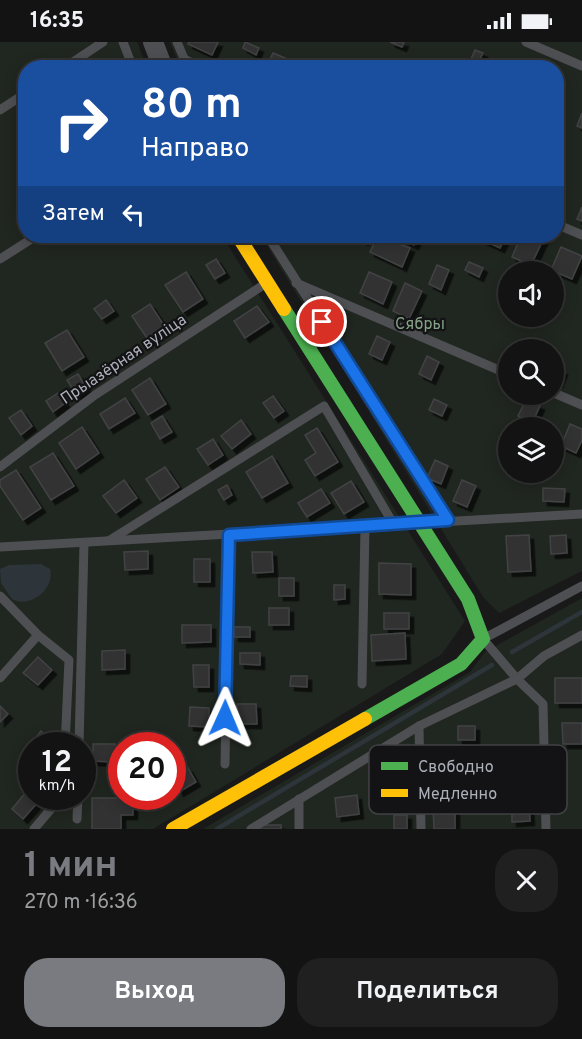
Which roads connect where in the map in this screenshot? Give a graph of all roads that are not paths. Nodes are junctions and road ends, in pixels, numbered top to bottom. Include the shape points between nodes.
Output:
1 (103, 42) edge
2 (123, 42) edge
3 (153, 42) edge
4 (177, 42) edge
5 (526, 42) edge
6 (76, 60) edge
7 (130, 60) edge
8 (160, 60) edge
9 (185, 60) edge
10 (582, 66) edge
11 (18, 98) edge
12 (0, 110) edge
13 (564, 227) edge
14 (582, 235) edge
15 (26, 243) edge
16 (242, 243) edge
17 (272, 243) edge
18 (0, 260) edge
19 (267, 282) junction
20 (296, 283) junction
21 (498, 370) edge
22 (564, 397) edge
23 (582, 405) edge
24 (0, 467) edge
25 (581, 514) edge
26 (448, 520) junction
27 (420, 524) junction
28 (394, 525) junction
29 (365, 527) junction
30 (229, 535) junction
31 (108, 542) junction
32 (84, 543) junction
33 (0, 547) edge
34 (582, 586) edge
35 (0, 596) edge
36 (38, 635) junction
37 (582, 635) edge
38 (483, 639) junction
39 (0, 678) edge
40 (517, 679) junction
41 (362, 684) dead end
42 (420, 726) junction
43 (66, 732) edge
44 (79, 732) edge
45 (389, 745) edge
46 (420, 745) edge
47 (544, 745) edge
48 (369, 757) edge
49 (225, 764) dead end
50 (299, 800) junction
51 (50, 810) edge
52 (77, 810) edge
53 (421, 814) edge
54 (546, 814) edge
55 (77, 819) dead end
56 (34, 829) edge
57 (173, 829) edge
58 (251, 829) edge
59 (299, 829) edge
60 (421, 829) edge
61 (546, 829) edge

1 - 6 lane
2 - 7 lane
3 - 8 street
4 - 9 lane
5 - 10 lane
11 - 12 lane
13 - 14 lane
15 - 18 lane
16 - 19 street
17 - 20 lane
19 - 24 lane, Прыазёрная вуліца via 95,395
19 - 27 street
20 - 21 lane
20 - 26 lane
22 - 23 lane
25 - 26 lane
26 - 27 lane
27 - 28 lane
27 - 38 street via 468,599
28 - 29 lane
28 - 31 lane via 324,406
29 - 30 lane
29 - 41 lane
30 - 31 lane
30 - 49 lane
31 - 32 lane
32 - 33 lane
32 - 44 lane
34 - 38 lane
35 - 36 lane
36 - 39 lane
36 - 43 lane via 69,660
37 - 40 lane via 544,656
38 - 40 lane
38 - 57 street via 460,663
40 - 42 lane
40 - 47 lane via 543,704
42 - 45 lane
42 - 46 lane
48 - 50 lane
50 - 58 lane
50 - 59 lane
51 - 56 lane
52 - 55 lane
53 - 60 lane
54 - 61 lane

